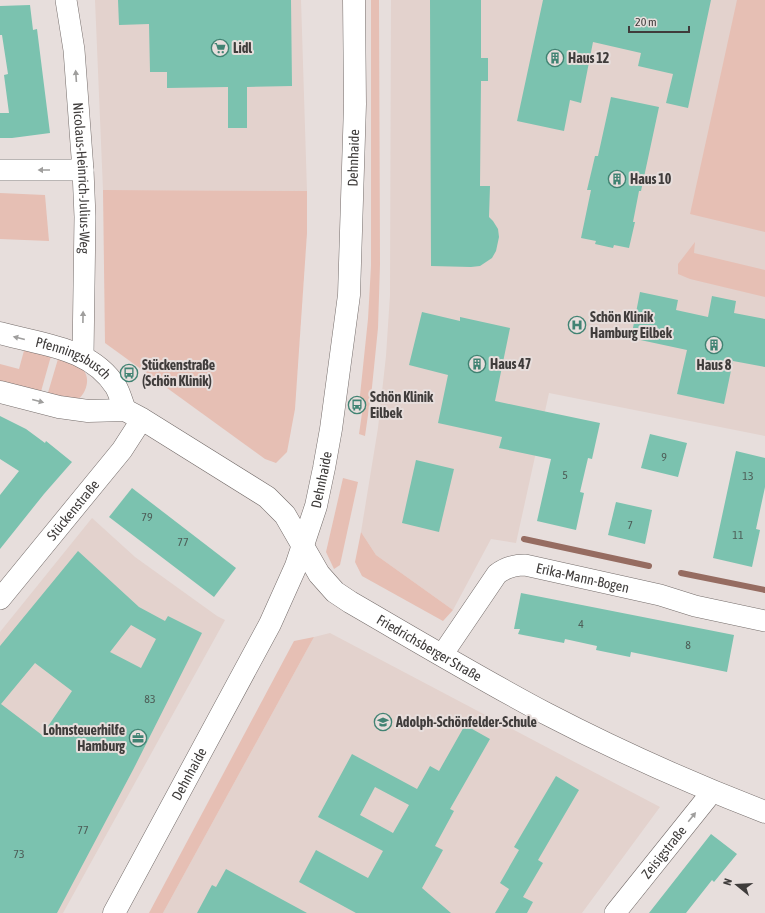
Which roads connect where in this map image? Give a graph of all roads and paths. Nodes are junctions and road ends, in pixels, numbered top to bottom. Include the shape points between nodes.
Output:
1 (66, 0) edge
2 (354, 0) edge
3 (0, 170) edge
4 (83, 170) junction
5 (0, 333) edge
6 (83, 356) junction
7 (0, 392) edge
8 (134, 415) junction
9 (303, 546) junction
10 (0, 599) edge
11 (765, 621) edge
12 (442, 655) junction
13 (712, 792) junction
14 (765, 812) edge
15 (114, 913) edge
16 (616, 913) edge

4 -> 1 street, Nicolaus-Heinrich-Julius-Weg via 74,50
2 - 9 street, Dehnhaide via 355,104 348,295 324,468 316,506
4 -> 3 street
6 -> 4 street, Nicolaus-Heinrich-Julius-Weg
6 -> 5 street, Pfenningsbusch
6 - 8 street, Pfenningsbusch via 109,378
7 -> 8 street via 59,407
8 - 9 street, Friedrichsberger Straße via 267,497 285,515
8 - 10 street, Stückenstraße via 122,450
9 - 12 street, Friedrichsberger Straße via 319,574 335,592
9 - 15 street, Dehnhaide via 268,628
11 - 12 street, Erika-Mann-Bogen via 525,564 515,565 505,568 498,574
12 - 13 street, Friedrichsberger Straße via 544,713
13 - 14 street, Friedrichsberger Straße
16 -> 13 street, Zeisigstraße

